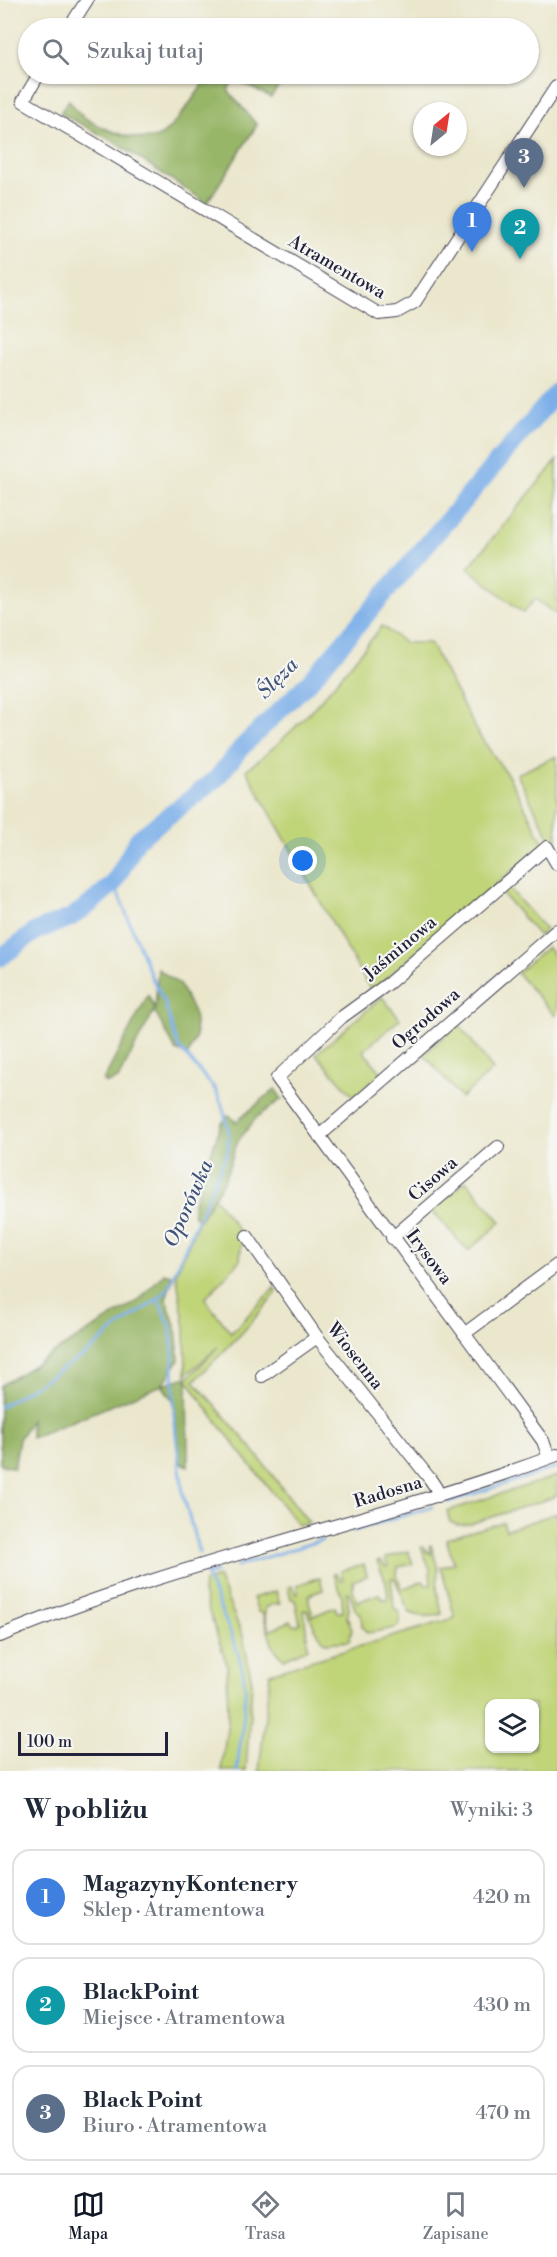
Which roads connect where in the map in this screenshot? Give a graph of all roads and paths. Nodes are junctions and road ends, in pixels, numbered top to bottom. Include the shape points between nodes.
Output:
1 (87, 0) edge
2 (75, 18) edge
3 (33, 84) edge
4 (556, 87) edge
5 (557, 864) edge
6 (557, 930) edge
7 (278, 1078) joint
8 (319, 1136) junction
9 (498, 1147) dead end
10 (247, 1236) dead end
11 (392, 1238) junction
12 (557, 1265) edge
13 (464, 1334) junction
14 (316, 1336) junction
15 (262, 1376) dead end
16 (553, 1457) edge
17 (437, 1496) junction
18 (0, 1636) edge

1 - 2 street
3 - 4 street, Atramentowa via 23,101 379,314 397,312 415,302
5 - 7 street, Jaśminowa via 547,848 389,983 342,1017
6 - 8 street, Ogrodowa
7 - 8 street, Irysowa
8 - 11 street, Irysowa
9 - 11 street, Cisowa
10 - 14 street, Wiosenna
11 - 13 street, Irysowa
12 - 13 street
13 - 16 street, Irysowa
14 - 15 street
14 - 17 street, Wiosenna via 430,1479
16 - 17 street, Radosna
17 - 18 street, Radosna via 173,1572 85,1601

